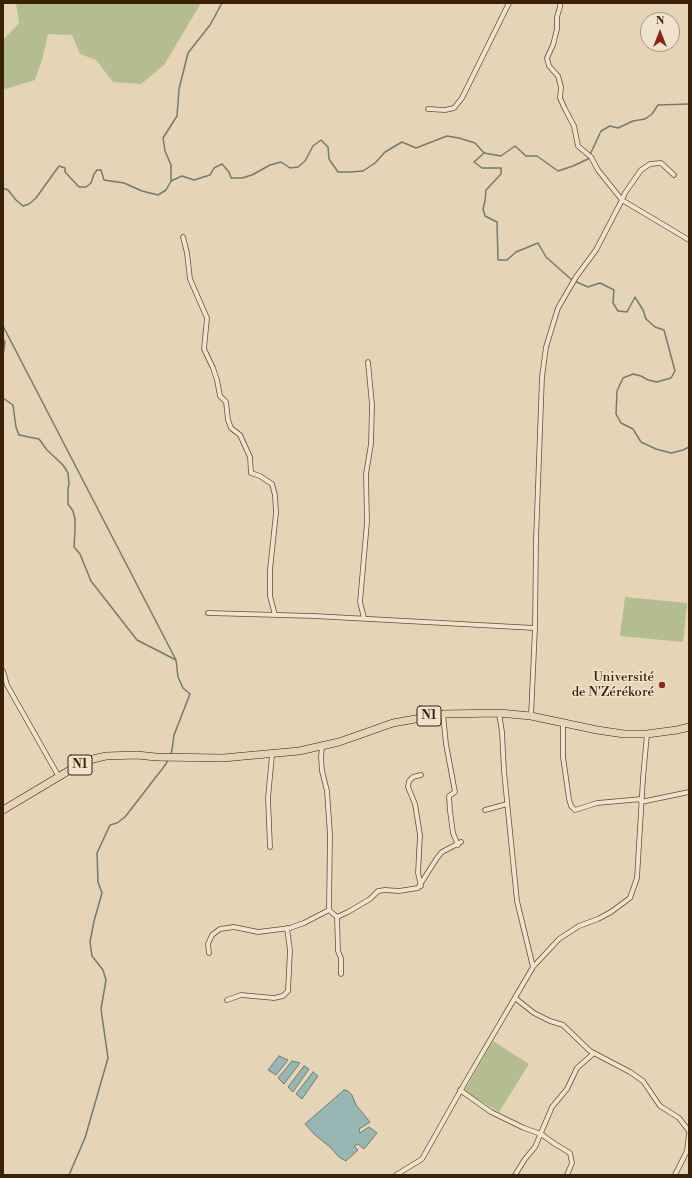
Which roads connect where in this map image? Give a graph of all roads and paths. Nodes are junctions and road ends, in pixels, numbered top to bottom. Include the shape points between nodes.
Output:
1 (509, 3) edge
2 (560, 3) edge
3 (428, 109) dead end
4 (674, 175) dead end
5 (622, 200) junction
6 (183, 237) dead end
7 (688, 238) edge
8 (368, 362) dead end
9 (208, 613) dead end
10 (274, 615) junction
11 (364, 618) junction
12 (535, 628) junction
13 (3, 671) edge
14 (499, 713) junction
15 (443, 714) junction
16 (531, 716) junction
17 (563, 722) junction
18 (689, 727) edge
19 (647, 734) junction
20 (322, 747) junction
21 (272, 754) junction
22 (421, 774) dead end
23 (59, 777) junction
24 (689, 792) edge
25 (642, 801) junction
26 (507, 804) junction
27 (3, 810) edge
28 (485, 810) dead end
29 (270, 847) dead end
30 (421, 886) junction
31 (329, 910) junction
32 (337, 917) junction
33 (287, 928) junction
34 (209, 953) dead end
35 (533, 967) junction
36 (341, 974) dead end
37 (515, 998) junction
38 (227, 1000) dead end
39 (594, 1053) junction
40 (460, 1090) junction
41 (689, 1133) edge
42 (541, 1134) junction
43 (396, 1175) edge
44 (515, 1175) edge
45 (567, 1175) edge
46 (675, 1175) edge

1 - 3 street via 462,98 454,108
2 - 5 street via 557,29 547,58 549,66 558,76 560,98 574,126 578,146 591,157
4 - 5 street via 661,163 650,164 641,170
5 - 7 street
5 - 12 street via 596,250 558,308 546,347 542,377
6 - 10 street via 190,279 207,318 204,349 213,368 220,396 226,402 228,420 231,428 240,436 250,457 250,473 272,484 275,495 276,513 270,570 270,596
8 - 11 street via 372,405 371,444 366,474 367,522 360,602
9 - 10 street
10 - 11 street
11 - 12 street
12 - 16 street
13 - 23 street via 7,685
14 - 15 main road, N1
14 - 16 main road, N1
14 - 26 street
15 - 20 main road, N1 via 393,723
15 - 30 street via 455,792 449,796 450,811 453,833 459,843 436,858
16 - 17 main road, N1
17 - 19 main road, N1 via 624,734
17 - 25 street via 563,756 569,799 575,810 597,803
18 - 19 main road, N1
19 - 25 street
20 - 21 main road, N1
20 - 31 street via 322,771 330,835
21 - 23 main road, N1 via 224,758 106,756 75,767
21 - 29 street via 268,798
22 - 30 street via 413,777 408,787 415,804 420,835 418,873
23 - 27 main road, N1
24 - 25 street
25 - 35 street via 637,878 630,898 611,912 579,926 559,939
26 - 28 street
26 - 35 street via 517,901
30 - 32 street via 399,891 378,891 370,899
31 - 32 street
31 - 33 street
32 - 36 street
33 - 34 street via 258,932 234,927 220,929 212,935 208,944
33 - 38 street via 290,956 288,991 283,996 274,998 241,995
35 - 37 street
37 - 39 street via 534,1014 563,1025
37 - 40 street
39 - 41 street via 643,1081 660,1106 679,1118
39 - 42 street via 577,1068 567,1089 552,1107
40 - 42 street via 491,1112
40 - 43 street via 422,1159
41 - 46 street via 687,1151
42 - 44 street via 536,1147
42 - 45 street via 570,1153 572,1163

